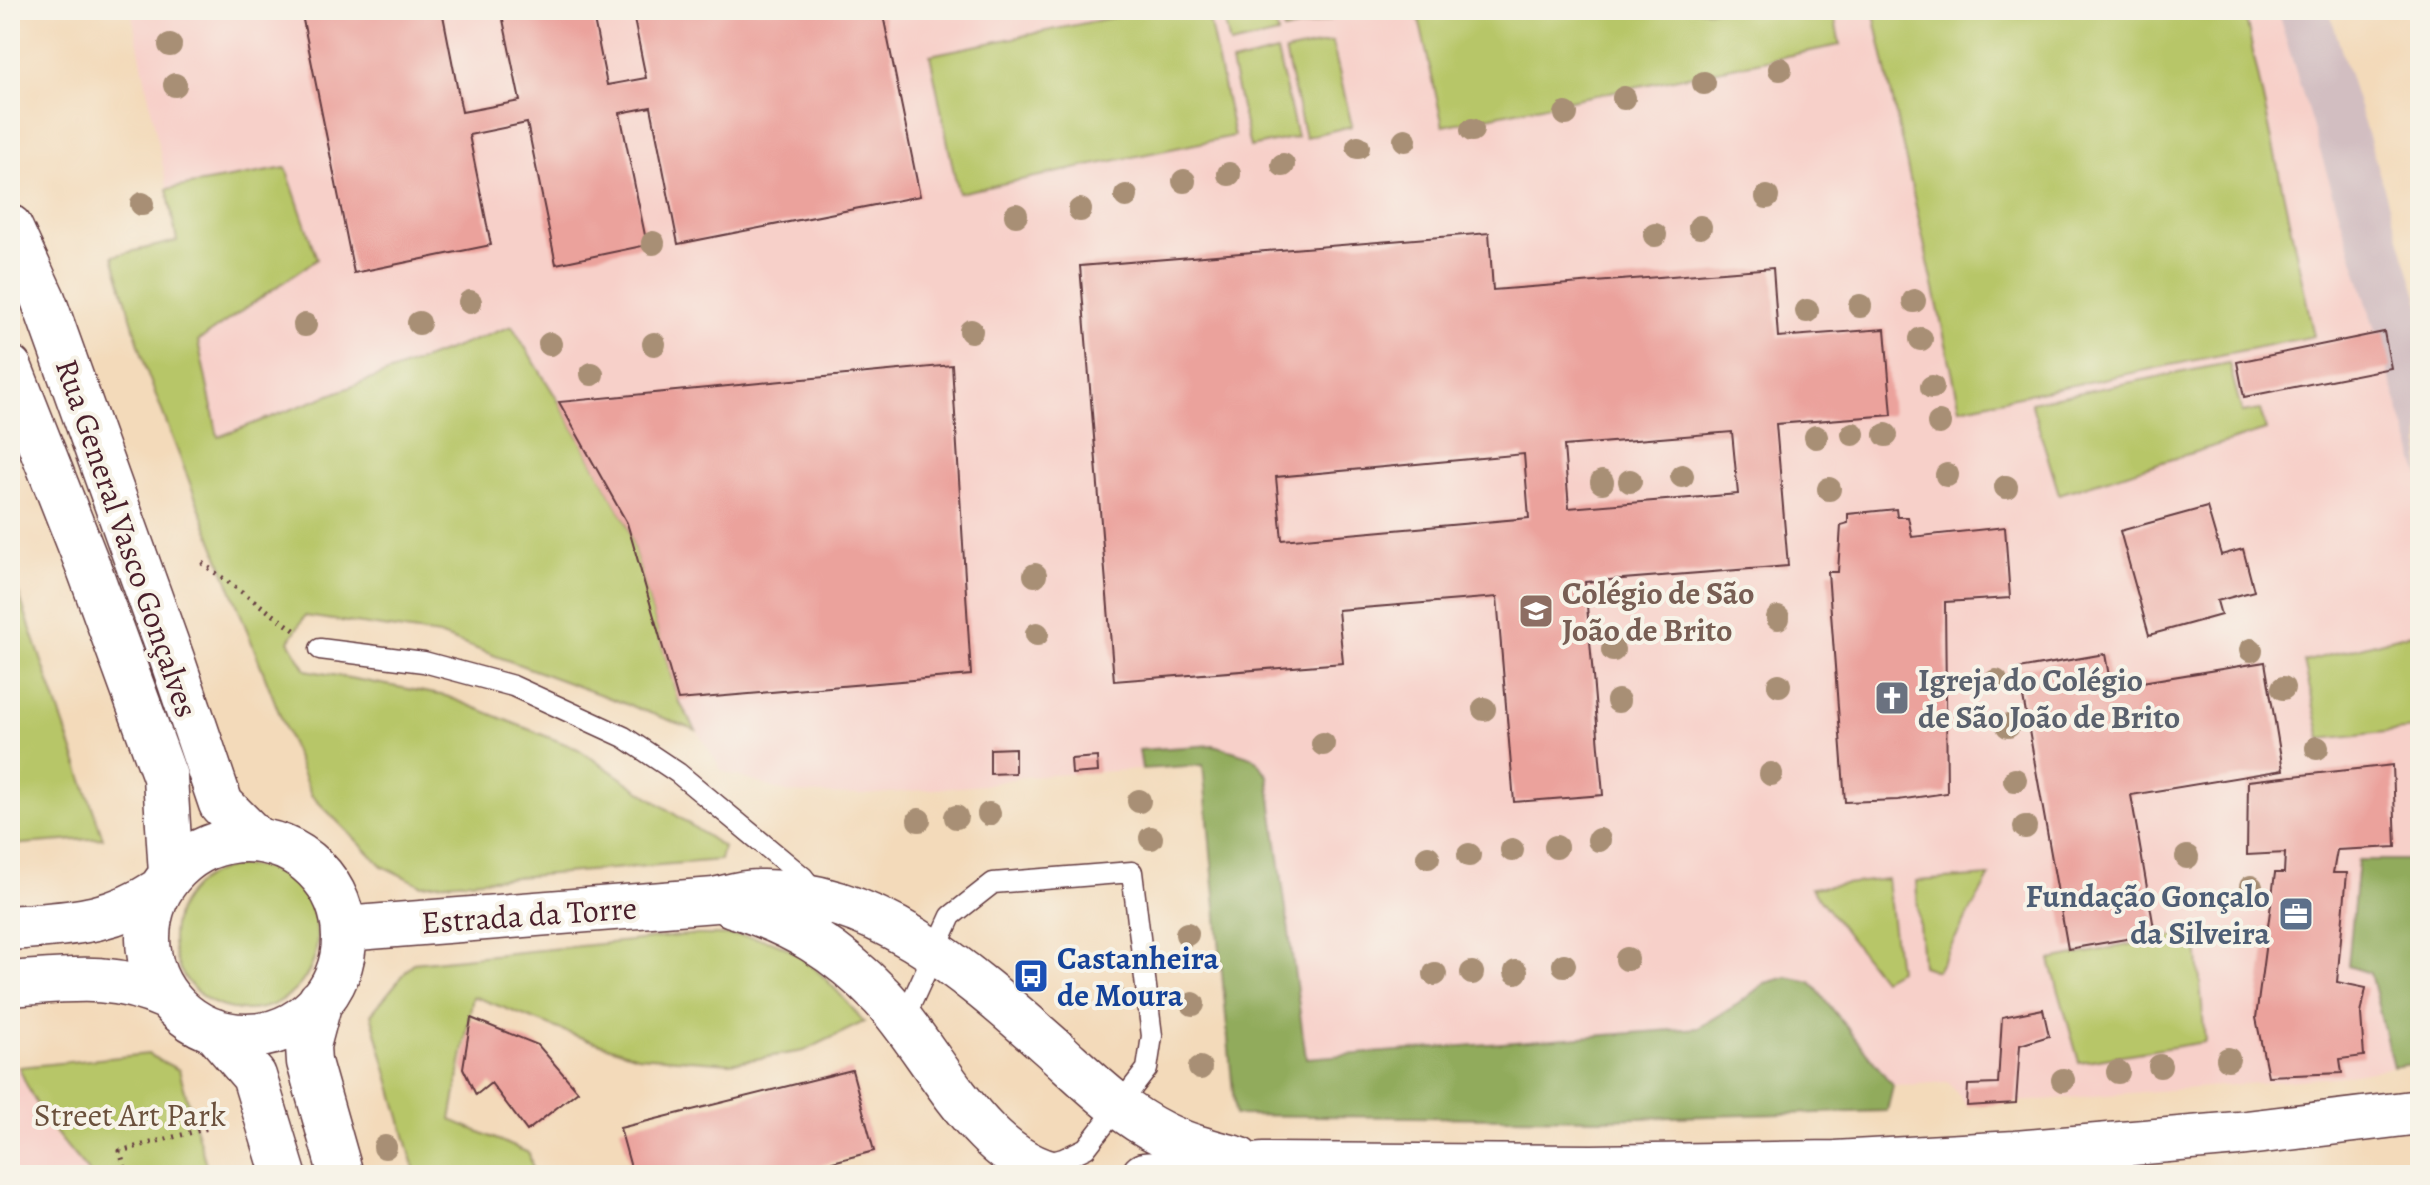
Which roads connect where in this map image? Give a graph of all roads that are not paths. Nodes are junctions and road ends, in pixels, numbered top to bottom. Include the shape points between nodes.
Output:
1 (10, 227) edge
2 (10, 368) edge
3 (320, 649) road end
4 (257, 840) junction
5 (165, 882) junction
6 (715, 900) junction
7 (822, 900) junction
8 (10, 928) edge
9 (344, 929) junction
10 (935, 951) junction
11 (10, 984) edge
12 (168, 998) junction
13 (320, 1001) junction
14 (903, 1021) junction
15 (215, 1031) junction
16 (1118, 1106) junction
17 (2420, 1112) edge
18 (1264, 1165) junction
19 (1046, 1171) edge
20 (1592, 1171) edge
21 (284, 1175) edge
22 (341, 1175) edge
23 (1144, 1175) edge

1 - 4 street, Rua General Vasco Gonçalves via 48,314 221,804
2 - 5 street, Rua General Vasco Gonçalves via 165,777
3 - 7 lane via 424,662 513,686 624,737 678,773 803,877
4 - 5 street via 219,843 184,861
4 - 9 street via 294,852 316,870 333,893
5 - 8 street via 121,912 100,919
5 - 12 street via 150,917 147,946
6 - 7 street, Estrada da Torre via 755,892
6 - 9 street, Estrada da Torre
6 - 14 street, Estrada da Torre via 790,925 816,940
7 - 10 street, Estrada da Torre via 871,915
9 - 13 street via 339,968
10 - 14 lane, Estrada da Torre
10 - 16 street, Estrada da Torre
10 - 16 lane, Estrada da Torre via 951,916 993,883 1132,872 1152,1036 1147,1069
11 - 12 street via 105,979
12 - 15 street
13 - 15 street via 291,1025 272,1032
13 - 22 street via 309,1062
14 - 19 street, Estrada da Torre via 986,1131 1012,1154
15 - 21 street via 254,1076
16 - 18 street, Estrada da Torre via 1189,1145
16 - 19 lane, Estrada da Torre via 1086,1148
17 - 20 street, Estrada da Torre via 2016,1153
18 - 20 street, Estrada da Torre
18 - 23 street, Estrada da Torre

